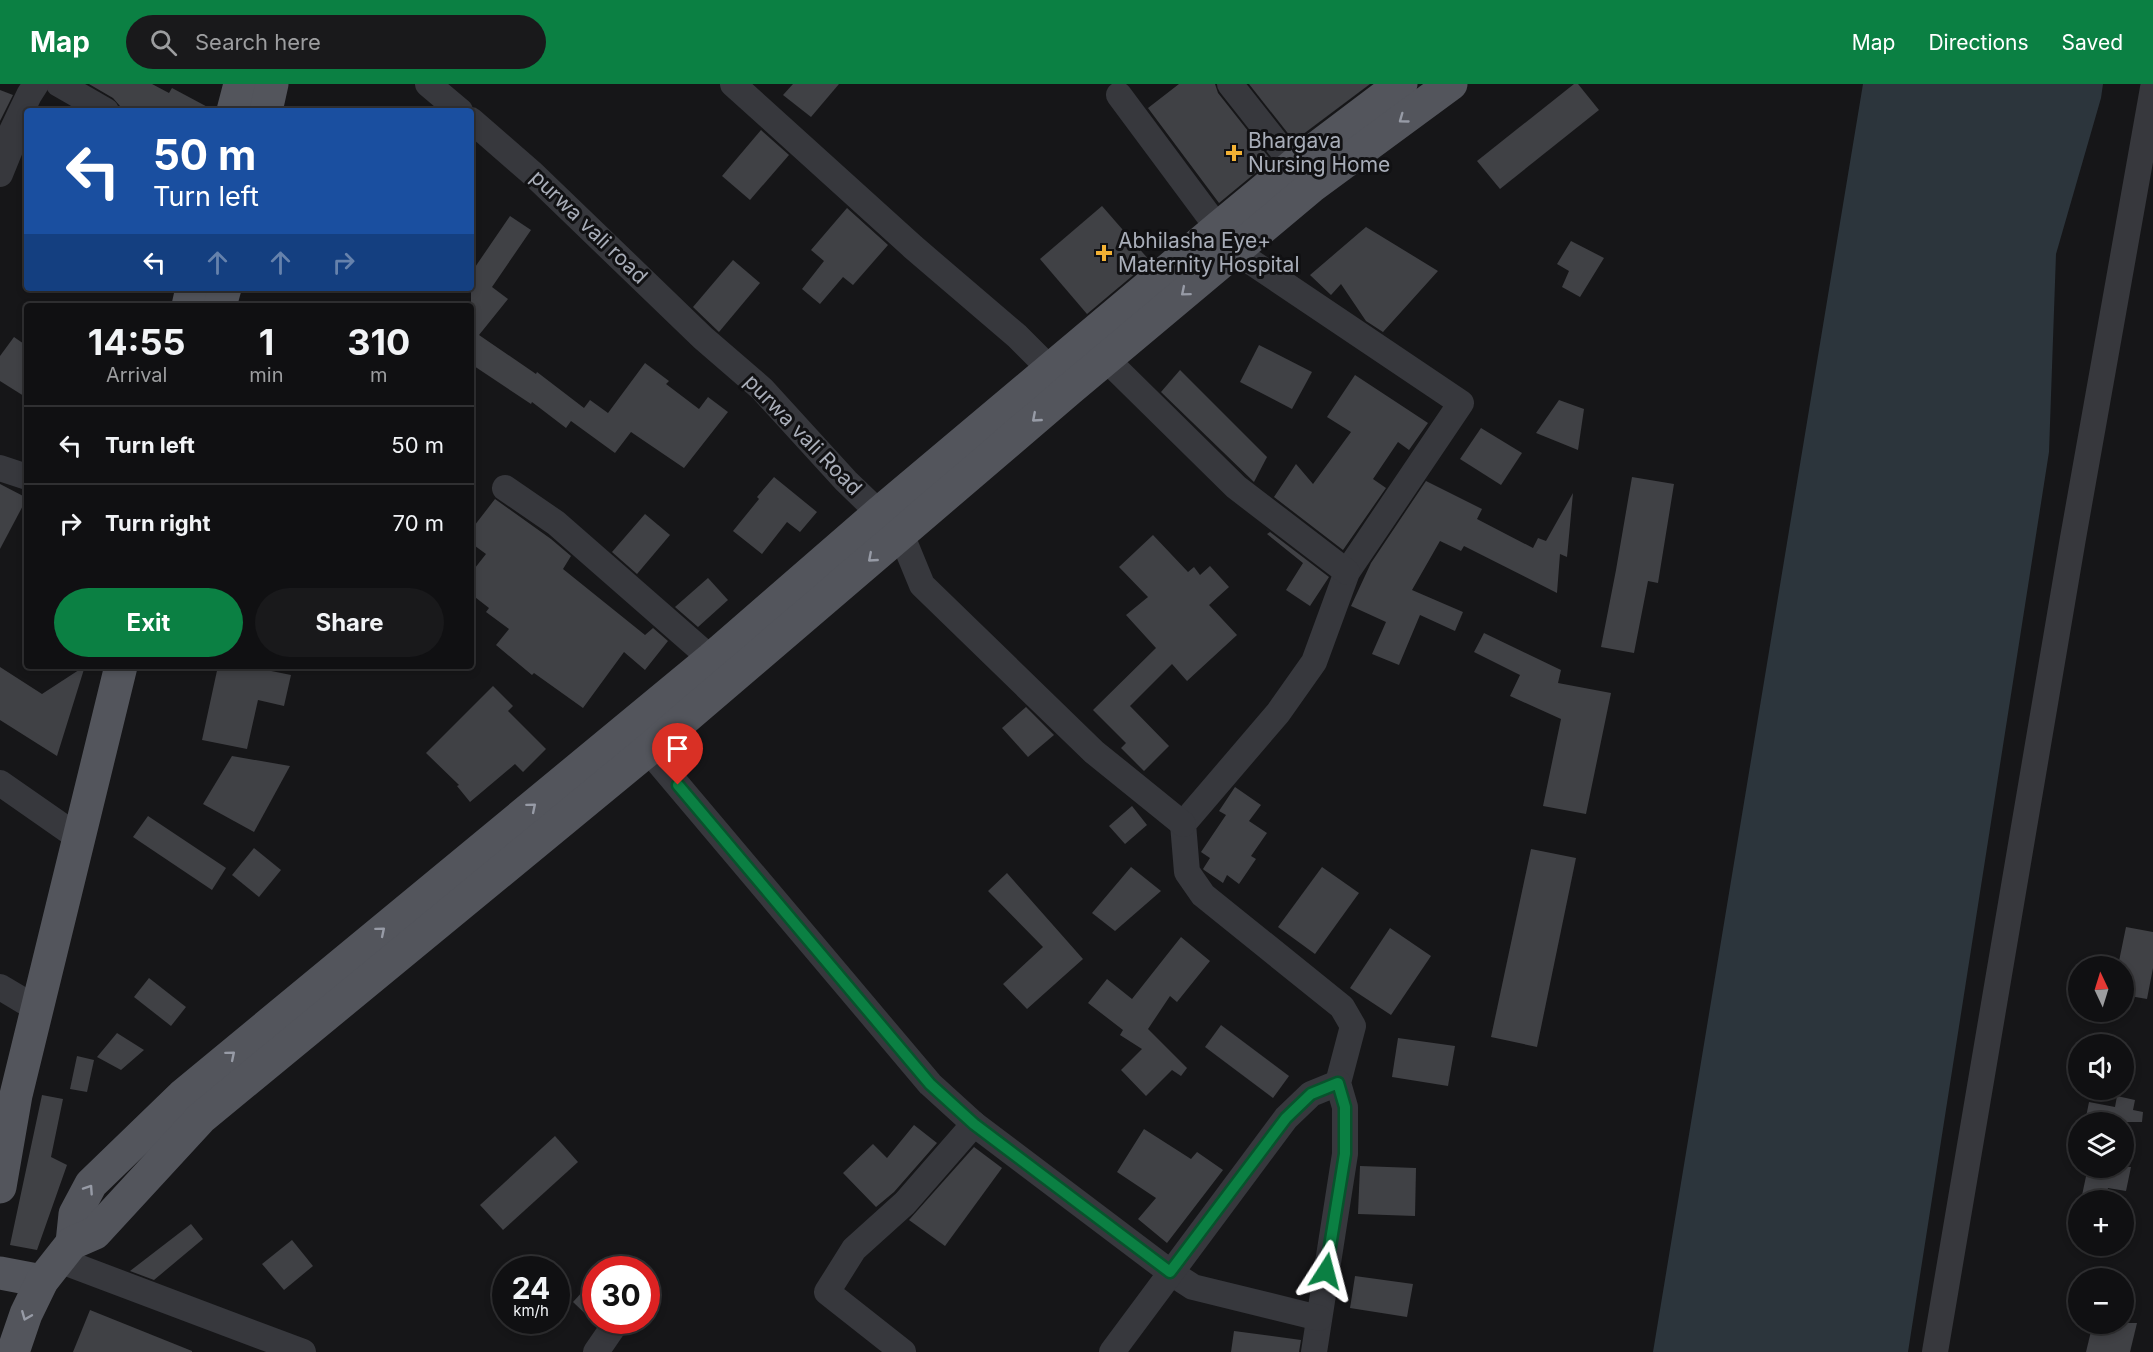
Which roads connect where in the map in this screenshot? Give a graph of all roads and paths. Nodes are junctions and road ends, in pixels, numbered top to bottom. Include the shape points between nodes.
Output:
1 (36, 84) edge
2 (59, 84) edge
3 (240, 84) edge
4 (272, 84) edge
5 (428, 84) edge
6 (733, 84) edge
7 (1230, 84) edge
8 (1401, 84) edge
9 (1451, 84) edge
10 (2153, 88) edge
11 (1119, 95) dead end
12 (101, 108) edge
13 (234, 108) edge
14 (267, 108) edge
15 (456, 108) edge
16 (474, 123) edge
17 (5, 130) edge
18 (0, 174) edge
19 (1302, 176) junction
20 (1226, 239) junction
21 (703, 338) joint
22 (1106, 358) junction
23 (1060, 379) junction
24 (1, 470) edge
25 (24, 476) edge
26 (505, 488) dead end
27 (890, 523) junction
28 (1347, 573) junction
29 (120, 669) edge
30 (722, 669) junction
31 (648, 750) junction
32 (0, 783) edge
33 (1183, 824) junction
34 (79, 838) junction
35 (0, 987) edge
36 (37, 1010) junction
37 (1338, 1083) junction
38 (8, 1090) edge
39 (974, 1124) junction
40 (0, 1187) edge
41 (58, 1261) junction
42 (1170, 1272) junction
43 (0, 1274) edge
44 (1319, 1318) junction
45 (608, 1334) edge
46 (13, 1352) edge
47 (303, 1352) edge
48 (596, 1352) edge
49 (903, 1352) edge
50 (1112, 1352) edge
51 (1314, 1352) edge
52 (1935, 1352) edge

1 - 17 street
2 - 12 street
3 - 13 main road
4 - 14 main road
5 - 15 street
6 - 23 street via 1017,336
7 - 19 street
8 - 19 main road
9 -> 19 main road
10 - 52 street
11 - 20 street
16 - 21 street, purwa vali road
17 - 18 street via 13,142
19 - 20 main road
20 -> 22 main road
20 - 23 main road
20 - 28 street via 1461,402
21 - 27 street, purwa vali Road via 762,389 846,482
22 - 23 main road
22 - 28 street via 1236,487
23 - 27 main road
24 - 25 street
26 - 30 street via 556,523
27 - 30 main road
27 - 33 street via 922,585 1094,752
28 - 33 street via 1314,662 1278,713
29 - 34 main road
30 - 31 main road
41 -> 30 main road via 91,1184 182,1096
31 - 39 street via 930,1084
31 - 41 main road via 201,1118 95,1233
32 - 34 street
33 - 37 street via 1187,872 1203,896 1342,1007 1353,1026
34 - 36 main road
35 - 36 street
36 - 38 main road
37 - 42 street via 1311,1094 1286,1118
37 - 44 street via 1345,1107 1345,1154
38 - 40 main road
39 - 42 street
39 - 49 street via 905,1203 854,1249 827,1292
41 - 43 main road
41 -> 46 main road via 26,1314
41 - 47 street
42 - 44 street via 1193,1287
42 - 50 street
44 - 51 street
45 - 48 street

